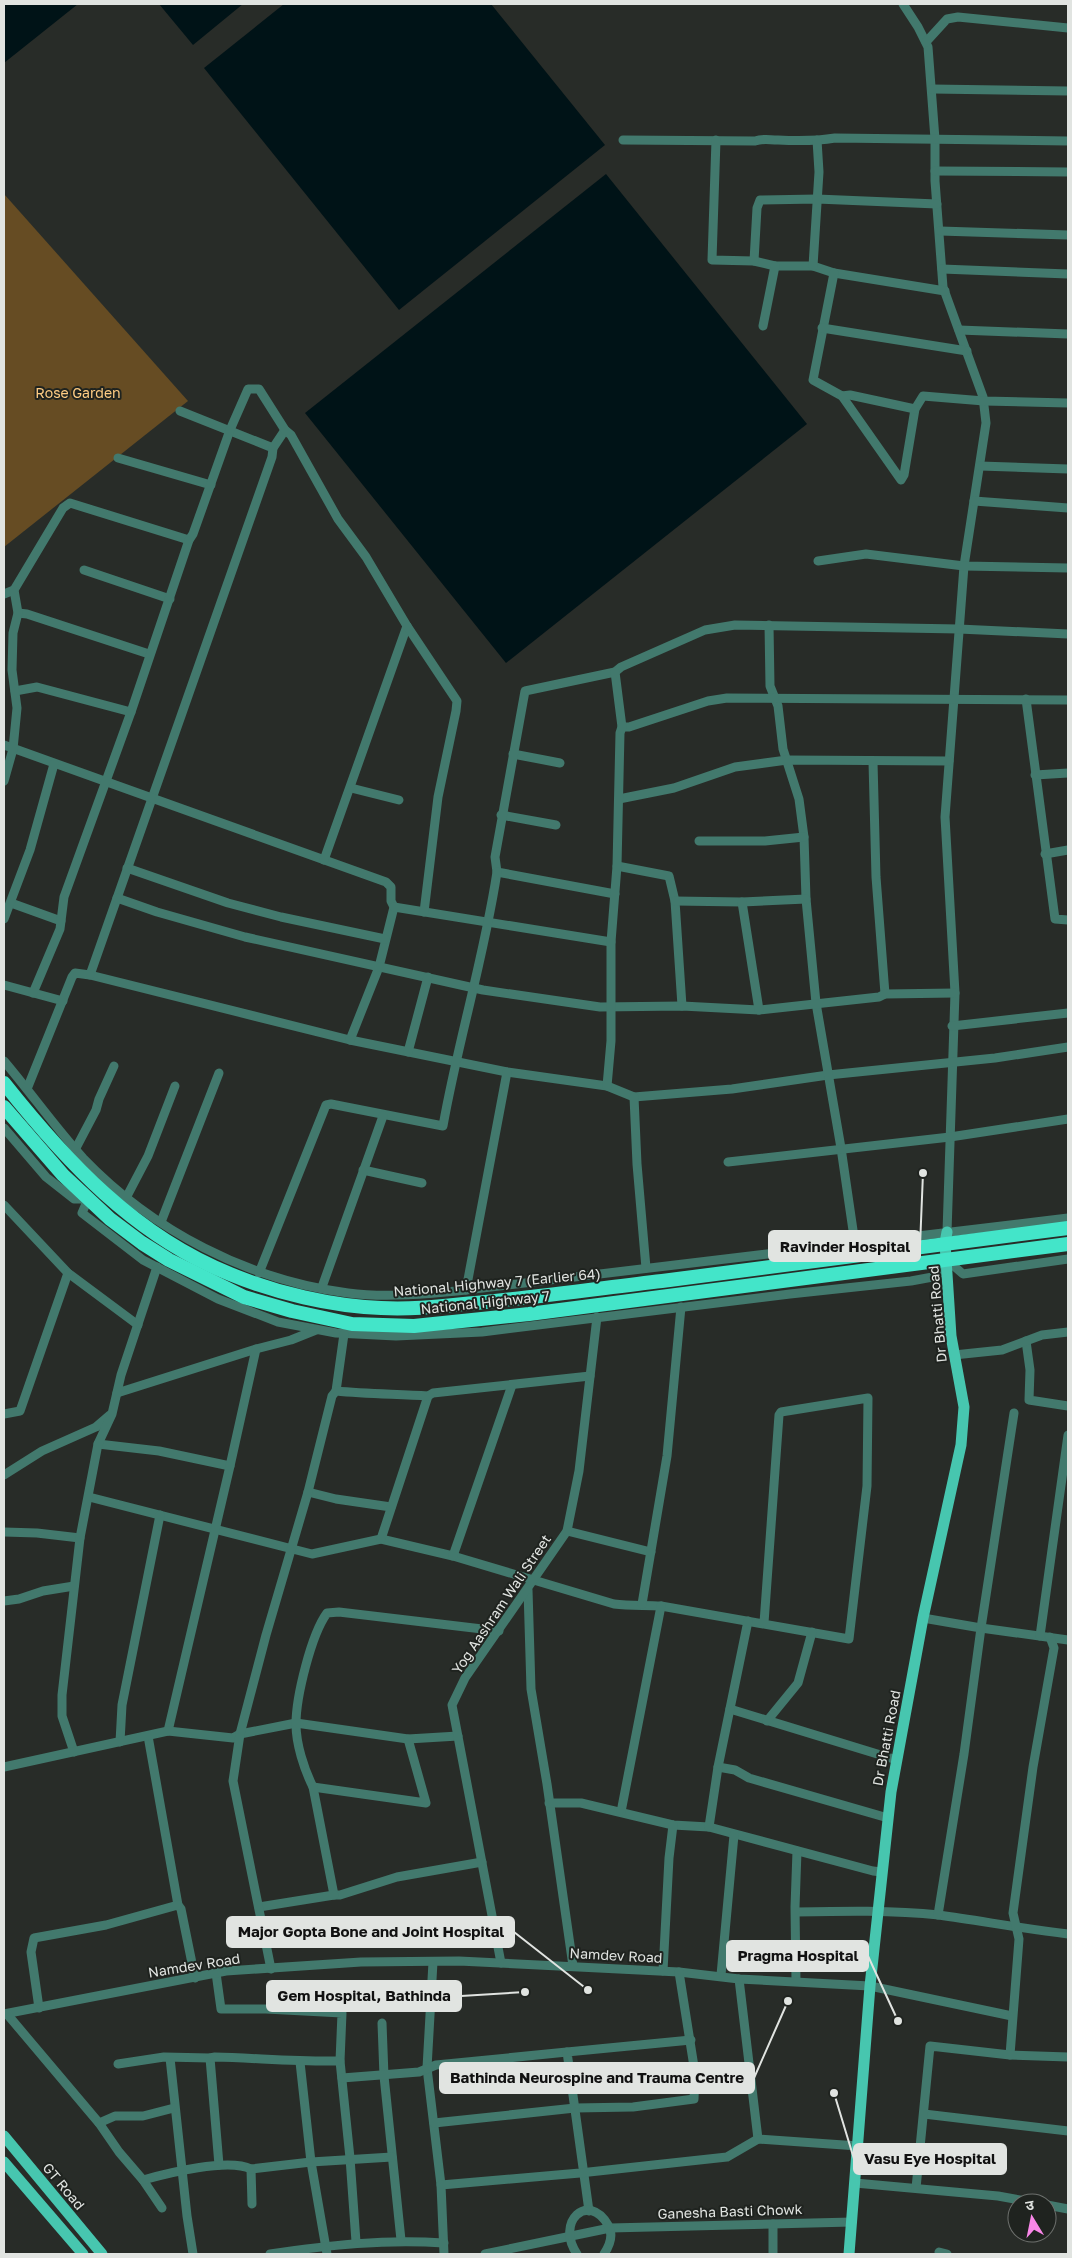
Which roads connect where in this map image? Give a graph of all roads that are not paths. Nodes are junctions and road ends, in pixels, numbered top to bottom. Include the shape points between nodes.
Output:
1 (903, 4) edge
2 (1068, 28) edge
3 (926, 42) junction
4 (932, 89) junction
5 (1068, 91) edge
6 (935, 139) junction
7 (622, 140) dead end
8 (716, 140) junction
9 (817, 140) junction
10 (1068, 141) edge
11 (935, 171) junction
12 (1068, 172) edge
13 (817, 199) junction
14 (937, 204) junction
15 (940, 232) junction
16 (1068, 235) edge
17 (754, 261) junction
18 (775, 266) junction
19 (813, 266) junction
20 (942, 269) junction
21 (834, 272) junction
22 (1068, 274) edge
23 (945, 291) junction
24 (763, 326) dead end
25 (822, 328) junction
26 (959, 330) junction
27 (1068, 334) edge
28 (967, 351) junction
29 (842, 396) junction
30 (984, 402) junction
31 (1068, 403) edge
32 (915, 408) junction
33 (180, 411) dead end
34 (230, 430) junction
35 (285, 430) junction
36 (273, 448) junction
37 (118, 458) dead end
38 (980, 466) junction
39 (1068, 469) edge
40 (211, 485) junction
41 (974, 501) junction
42 (1068, 504) edge
43 (1068, 508) edge
44 (189, 540) junction
45 (818, 561) dead end
46 (964, 566) junction
47 (1068, 568) edge
48 (84, 570) dead end
49 (14, 590) junction
50 (4, 594) edge
51 (170, 600) junction
52 (18, 613) junction
53 (769, 625) junction
54 (407, 626) junction
55 (959, 629) junction
56 (1068, 634) edge
57 (149, 654) junction
58 (615, 672) junction
59 (15, 690) junction
60 (773, 698) junction
61 (1026, 699) junction
62 (1068, 700) edge
63 (954, 701) junction
64 (131, 712) junction
65 (622, 727) junction
66 (4, 746) edge
67 (14, 749) junction
68 (513, 754) junction
69 (787, 760) junction
70 (873, 762) junction
71 (949, 762) junction
72 (560, 763) dead end
73 (54, 764) junction
74 (1068, 773) edge
75 (1035, 776) junction
76 (4, 781) edge
77 (106, 781) junction
78 (350, 788) junction
79 (152, 798) junction
80 (619, 799) junction
81 (398, 800) dead end
82 (501, 815) junction
83 (556, 825) dead end
84 (804, 837) junction
85 (699, 841) dead end
86 (1068, 850) edge
87 (1045, 854) junction
88 (324, 860) junction
89 (617, 866) junction
90 (127, 868) junction
91 (497, 872) junction
92 (615, 894) junction
93 (117, 898) junction
94 (806, 899) junction
95 (675, 901) junction
96 (742, 902) junction
97 (11, 903) junction
98 (394, 908) junction
99 (424, 912) junction
100 (4, 919) edge
101 (1068, 920) edge
102 (61, 921) junction
103 (489, 922) junction
104 (385, 939) junction
105 (612, 942) junction
106 (378, 968) junction
107 (90, 975) junction
108 (428, 977) junction
109 (4, 985) edge
110 (475, 987) junction
111 (33, 993) junction
112 (955, 993) junction
113 (885, 994) junction
114 (63, 1001) junction
115 (816, 1003) junction
116 (682, 1006) junction
117 (610, 1007) junction
118 (759, 1010) junction
119 (1068, 1013) edge
120 (952, 1026) junction
121 (350, 1040) junction
122 (1068, 1047) edge
123 (408, 1052) junction
124 (4, 1061) edge
125 (455, 1061) junction
126 (951, 1061) junction
127 (114, 1066) dead end
128 (507, 1072) junction
129 (219, 1073) dead end
130 (828, 1075) junction
131 (4, 1083) edge
132 (174, 1086) dead end
133 (607, 1086) junction
134 (27, 1089) junction
135 (634, 1098) junction
136 (4, 1107) edge
137 (383, 1116) junction
138 (1068, 1119) edge
139 (4, 1130) edge
140 (950, 1137) junction
141 (76, 1148) junction
142 (841, 1148) junction
143 (728, 1162) dead end
144 (363, 1170) junction
145 (422, 1183) dead end
146 (126, 1198) junction
147 (88, 1199) junction
148 (4, 1205) edge
149 (1068, 1218) edge
150 (160, 1222) junction
151 (1068, 1228) edge
152 (946, 1237) junction
153 (855, 1244) junction
154 (1068, 1244) edge
155 (946, 1259) junction
156 (1068, 1259) edge
157 (157, 1267) junction
158 (646, 1268) junction
159 (259, 1272) junction
160 (68, 1273) junction
161 (322, 1287) junction
162 (466, 1290) junction
163 (681, 1308) junction
164 (597, 1317) junction
165 (138, 1325) junction
166 (316, 1330) junction
167 (1068, 1332) edge
168 (344, 1334) junction
169 (1026, 1341) junction
170 (256, 1349) junction
171 (954, 1356) junction
172 (590, 1376) junction
173 (512, 1385) junction
174 (336, 1391) junction
175 (117, 1393) junction
176 (428, 1396) junction
177 (1068, 1406) edge
178 (4, 1414) edge
179 (112, 1414) junction
180 (1014, 1414) dead end
181 (1068, 1435) edge
182 (98, 1444) junction
183 (230, 1466) junction
184 (4, 1475) edge
185 (308, 1492) junction
186 (89, 1497) junction
187 (391, 1507) junction
188 (160, 1515) junction
189 (215, 1529) junction
190 (568, 1531) junction
191 (4, 1532) edge
192 (80, 1538) junction
193 (381, 1539) junction
194 (291, 1549) junction
195 (651, 1552) junction
196 (454, 1556) junction
197 (534, 1579) junction
198 (74, 1586) junction
199 (528, 1590) junction
200 (4, 1601) edge
201 (642, 1604) junction
202 (661, 1606) junction
203 (923, 1618) junction
204 (748, 1621) junction
205 (764, 1623) junction
206 (981, 1628) junction
207 (499, 1630) junction
208 (812, 1632) junction
209 (1040, 1636) junction
210 (1050, 1638) junction
211 (1068, 1640) edge
212 (730, 1709) junction
213 (767, 1721) junction
214 (296, 1722) junction
215 (168, 1731) junction
216 (240, 1734) junction
217 (148, 1736) junction
218 (458, 1736) junction
219 (408, 1739) junction
220 (120, 1742) junction
221 (74, 1752) junction
222 (897, 1760) junction
223 (4, 1767) edge
224 (718, 1767) junction
225 (313, 1787) junction
226 (549, 1803) junction
227 (621, 1812) junction
228 (888, 1818) junction
229 (674, 1825) junction
230 (709, 1827) junction
231 (734, 1835) junction
232 (797, 1851) junction
233 (482, 1862) junction
234 (882, 1872) junction
235 (334, 1895) junction
236 (178, 1905) junction
237 (259, 1907) junction
238 (878, 1911) junction
239 (796, 1912) junction
240 (938, 1915) junction
241 (1016, 1928) junction
242 (1068, 1934) edge
243 (433, 1962) junction
244 (501, 1963) junction
245 (573, 1966) junction
246 (271, 1968) junction
247 (663, 1971) junction
248 (679, 1972) junction
249 (216, 1973) junction
250 (721, 1975) junction
251 (195, 1978) junction
252 (739, 1978) junction
253 (796, 1981) junction
254 (870, 1986) junction
255 (39, 2008) junction
256 (5, 2014) edge
257 (1012, 2016) junction
258 (382, 2023) dead end
259 (691, 2040) junction
260 (567, 2052) junction
261 (1010, 2054) junction
262 (1068, 2057) edge
263 (170, 2058) junction
264 (210, 2058) junction
265 (340, 2061) junction
266 (300, 2062) junction
267 (118, 2064) dead end
268 (427, 2068) junction
269 (384, 2076) junction
270 (342, 2078) junction
271 (174, 2108) junction
272 (575, 2108) junction
273 (924, 2114) junction
274 (99, 2123) junction
275 (434, 2123) junction
276 (1068, 2131) edge
277 (4, 2136) edge
278 (758, 2139) junction
279 (858, 2146) junction
280 (392, 2157) junction
281 (350, 2158) junction
282 (4, 2162) edge
283 (311, 2162) junction
284 (219, 2165) junction
285 (251, 2169) junction
286 (182, 2172) junction
287 (584, 2173) junction
288 (143, 2180) junction
289 (855, 2183) junction
290 (441, 2185) junction
291 (916, 2188) junction
292 (1007, 2198) edge
293 (252, 2204) dead end
294 (162, 2208) dead end
295 (588, 2211) junction
296 (852, 2222) junction
297 (773, 2224) junction
298 (610, 2228) junction
299 (569, 2237) junction
300 (401, 2240) junction
301 (356, 2242) junction
302 (444, 2243) junction
303 (327, 2250) edge
304 (83, 2254) edge
305 (102, 2254) edge
306 (193, 2254) edge
307 (270, 2254) edge
308 (444, 2254) edge
309 (485, 2254) edge
310 (577, 2254) edge
311 (604, 2254) edge
312 (773, 2254) edge
313 (849, 2254) edge

1 - 3 street
2 - 3 street via 958,17 947,20
3 - 4 street
4 - 5 street
4 - 6 street
6 - 9 street
6 - 10 street
6 - 11 street
7 - 8 street
8 - 9 street
8 - 17 street via 711,260
9 - 13 street
11 - 12 street
11 - 14 street
13 - 14 street
13 - 17 street via 760,200
13 - 19 street
14 - 15 street
15 - 16 street
15 - 20 street
17 - 18 street
18 - 19 street
18 - 24 street
19 - 21 street
20 - 22 street
20 - 23 street
21 - 23 street
21 - 25 street
23 - 26 street
25 - 28 street
25 - 29 street via 813,380
26 - 27 street
26 - 28 street
28 - 30 street
29 - 32 street
29 - 32 street via 901,480
30 - 31 street
30 - 32 street via 927,395
30 - 38 street via 986,423
33 - 34 street
34 - 35 street via 248,389 259,389
34 - 36 street
34 - 40 street
35 - 36 street
35 - 54 street
36 - 79 street
37 - 40 street
38 - 39 street
38 - 41 street
40 - 44 street
41 - 42 street
41 - 43 street
41 - 46 street
44 - 49 street via 70,503 63,508
44 - 51 street
45 - 46 street via 866,554
46 - 47 street
46 - 55 street
48 - 51 street
49 - 50 street
49 - 52 street
51 - 57 street
52 - 57 street
52 - 59 street via 13,633
53 - 55 street
53 - 58 street via 735,625 705,630
53 - 60 street
54 - 78 street
54 - 99 street via 457,701 438,797
55 - 56 street
55 - 63 street
57 - 64 street
58 - 65 street
58 - 68 street via 525,691
59 - 64 street via 37,687
59 - 67 street
60 - 63 street
60 - 65 street via 708,701
60 - 69 street via 778,706
61 - 62 street
61 - 63 street
61 - 75 street
63 - 71 street
64 - 77 street
65 - 80 street
66 - 67 street
67 - 73 street
67 - 76 street
68 - 72 street
68 - 82 street
69 - 70 street
69 - 80 street via 735,767 674,788
69 - 84 street via 799,799
70 - 71 street
70 - 113 street via 876,877
71 - 112 street via 945,818
73 - 77 street
73 - 97 street
74 - 75 street
75 - 87 street
77 - 79 street
77 - 102 street via 64,897
78 - 81 street
78 - 88 street
79 - 88 street
79 - 90 street
80 - 89 street
82 - 83 street
82 - 91 street via 495,857
84 - 85 street via 765,841
84 - 94 street
86 - 87 street
87 - 101 street via 1055,919
88 - 98 street via 386,882 391,887
89 - 92 street
89 - 95 street via 669,876
90 - 93 street
90 - 104 street via 228,903
91 - 92 street
91 - 103 street
92 - 105 street
93 - 106 street via 245,938
93 - 107 street
94 - 96 street
94 - 115 street
95 - 96 street
95 - 116 street
96 - 118 street
97 - 100 street
97 - 102 street
98 - 99 street
98 - 104 street
99 - 103 street
102 - 111 street
103 - 105 street
103 - 110 street
104 - 106 street
105 - 117 street
106 - 108 street
106 - 121 street
107 - 114 street via 75,972
107 - 121 street
108 - 110 street
108 - 123 street
109 - 111 street
110 - 117 street
110 - 125 street
111 - 114 street
112 - 113 street
112 - 120 street
113 - 115 street
114 - 134 street
115 - 118 street
115 - 130 street
116 - 117 street
116 - 118 street
117 - 133 street
119 - 120 street
120 - 126 street
121 - 123 street
122 - 126 street
123 - 125 street
124 - 134 street
125 - 128 street
125 - 137 street via 443,1126
126 - 130 street
126 - 140 street
127 - 141 street
128 - 133 street
128 - 162 street
129 - 150 street
130 - 135 street via 732,1089
130 - 142 street
131 - 152 highway, National Highway 7 (Earlier 64) via 100,1191 160,1238 230,1275 280,1291 338,1303 381,1308 433,1307 744,1271
132 - 146 street via 148,1156
133 - 135 street
134 - 141 street
135 - 158 street
136 - 147 highway, National Highway 7
137 - 144 street
137 - 159 street via 326,1105
138 - 140 street
139 - 147 street via 46,1177 74,1199
140 - 142 street
140 - 152 street
141 - 146 street
142 - 143 street
142 - 153 street
144 - 145 street
144 - 161 street
146 - 150 street
147 - 155 highway, National Highway 7 via 110,1219 169,1260 244,1297 352,1324 414,1326 494,1318
147 - 157 street via 82,1213
148 - 160 street
149 - 152 street
150 - 159 street via 219,1256
151 - 152 highway, National Highway 7 (Earlier 64)
152 - 153 street
152 - 155 main road, Dr Bhatti Road
153 - 158 street
154 - 155 highway, National Highway 7
155 - 156 street via 963,1274
155 - 163 street via 938,1276 911,1282
155 - 171 main road, Dr Bhatti Road
157 - 165 street
157 - 166 street via 218,1299 278,1322
158 - 162 street
159 - 161 street
160 - 165 street
160 - 178 street via 20,1411
161 - 162 street via 349,1293
163 - 164 street
163 - 195 street via 667,1456
164 - 168 street via 482,1332 396,1336
164 - 172 street, Yog Aashram Wali Street
165 - 175 street
166 - 168 street
166 - 170 street
167 - 169 street via 1042,1335
168 - 174 street
169 - 171 street via 1002,1350
169 - 177 street via 1030,1370 1029,1400
170 - 175 street
170 - 183 street
171 - 203 main road, Dr Bhatti Road via 964,1407 961,1445
172 - 173 street
172 - 190 street, Yog Aashram Wali Street
173 - 176 street
173 - 196 street
174 - 176 street
174 - 185 street via 332,1396
175 - 179 street
176 - 187 street
179 - 182 street
179 - 184 street via 96,1426 42,1450
180 - 206 street
181 - 209 street
182 - 183 street via 159,1451
182 - 186 street
183 - 189 street
185 - 187 street
185 - 194 street
186 - 188 street
186 - 192 street
187 - 193 street
188 - 189 street
188 - 220 street via 122,1705
189 - 194 street
189 - 215 street
190 - 195 street
190 - 197 street, Yog Aashram Wali Street
191 - 192 street
192 - 198 street
193 - 194 street via 317,1554
193 - 196 street
194 - 216 street
195 - 201 street
196 - 197 street
197 - 199 street, Yog Aashram Wali Street
197 - 201 street via 614,1604 631,1607
198 - 200 street via 43,1590
198 - 221 street via 62,1716
199 - 207 street, Yog Aashram Wali Street
199 - 226 street via 530,1689
201 - 202 street
202 - 204 street
202 - 227 street
203 - 206 street
203 - 222 main road, Dr Bhatti Road
204 - 205 street
204 - 212 street
205 - 208 street
205 - 208 street via 779,1415 781,1412 868,1398 867,1486 849,1639
206 - 209 street
206 - 240 street
207 - 214 street via 326,1613 304,1670
207 - 218 street, Yog Aashram Wali Street via 465,1678 452,1706
208 - 213 street via 798,1683
209 - 210 street
210 - 211 street
210 - 241 street via 1054,1648 1033,1767 1013,1913
212 - 213 street
212 - 224 street
213 - 222 street
214 - 216 street
214 - 219 street
214 - 225 street via 307,1776
215 - 216 street via 233,1738
215 - 217 street
216 - 237 street via 233,1781
217 - 220 street
217 - 236 street
218 - 219 street
218 - 233 street, Yog Aashram Wali Street
219 - 225 street via 426,1803
220 - 221 street
221 - 223 street
222 - 228 main road, Dr Bhatti Road
224 - 228 street
224 - 230 street
225 - 235 street
226 - 227 street via 581,1803
226 - 245 street
227 - 229 street
228 - 234 main road, Dr Bhatti Road
229 - 230 street
229 - 247 street via 669,1858
230 - 231 street
231 - 232 street
231 - 250 street
232 - 234 street
232 - 239 street
233 - 235 street via 397,1877
233 - 244 street, Yog Aashram Wali Street
234 - 238 main road, Dr Bhatti Road
235 - 237 street
236 - 251 street
236 - 255 street via 106,1925 34,1938 31,1952
237 - 246 street
238 - 239 street
238 - 240 street
238 - 254 main road, Dr Bhatti Road
239 - 253 street
240 - 241 street
241 - 242 street
241 - 257 street via 1019,1939
243 - 244 street, Namdev Road
243 - 246 street, Namdev Road via 361,1962
243 - 268 street
244 - 245 street, Namdev Road
245 - 247 street, Namdev Road
246 - 249 street, Namdev Road
247 - 248 street, Namdev Road
248 - 250 street, Namdev Road
248 - 259 street
249 - 251 street, Namdev Road
249 - 265 street via 221,2009 342,2013
250 - 252 street, Namdev Road
251 - 255 street, Namdev Road
252 - 253 street, Namdev Road
252 - 278 street
253 - 254 street, Namdev Road
254 - 257 street, Namdev Road
254 - 279 main road, Dr Bhatti Road
255 - 256 street, Namdev Road
256 - 274 street
257 - 261 street
258 - 269 street
259 - 260 street
259 - 272 street via 694,2099 633,2107
260 - 268 street
260 - 272 street
261 - 262 street
261 - 273 street via 930,2046
263 - 264 street
263 - 267 street
263 - 271 street
264 - 266 street
264 - 284 street
265 - 266 street
265 - 270 street
266 - 283 street
268 - 269 street
268 - 275 street
269 - 270 street
269 - 280 street
270 - 281 street
271 - 274 street via 143,2116 115,2116
271 - 286 street
272 - 275 street
272 - 287 street
273 - 276 street
273 - 291 street
274 - 288 street
275 - 290 street
277 - 305 main road, GT Road
278 - 279 street
278 - 287 street via 727,2157
279 - 289 main road, Dr Bhatti Road
280 - 281 street
280 - 300 street
281 - 283 street
281 - 301 street
282 - 304 main road
283 - 285 street
283 - 303 street
284 - 285 street
284 - 286 street
285 - 293 street
286 - 288 street
286 - 306 street
287 - 290 street
287 - 295 street
288 - 294 street
289 - 291 street
289 - 296 main road, Dr Bhatti Road
290 - 302 street
291 - 292 street
295 - 298 street via 603,2216
295 - 299 street via 572,2219
296 - 297 street, Ganesha Basti Chowk
296 - 313 main road, Dr Bhatti Road
297 - 298 street, Ganesha Basti Chowk
297 - 312 street
298 - 299 street, Ganesha Basti Chowk
298 - 311 street via 610,2241
299 - 309 street, Ganesha Basti Chowk
299 - 310 street
300 - 301 street
300 - 302 street
301 - 303 street
302 - 308 street
303 - 307 street

